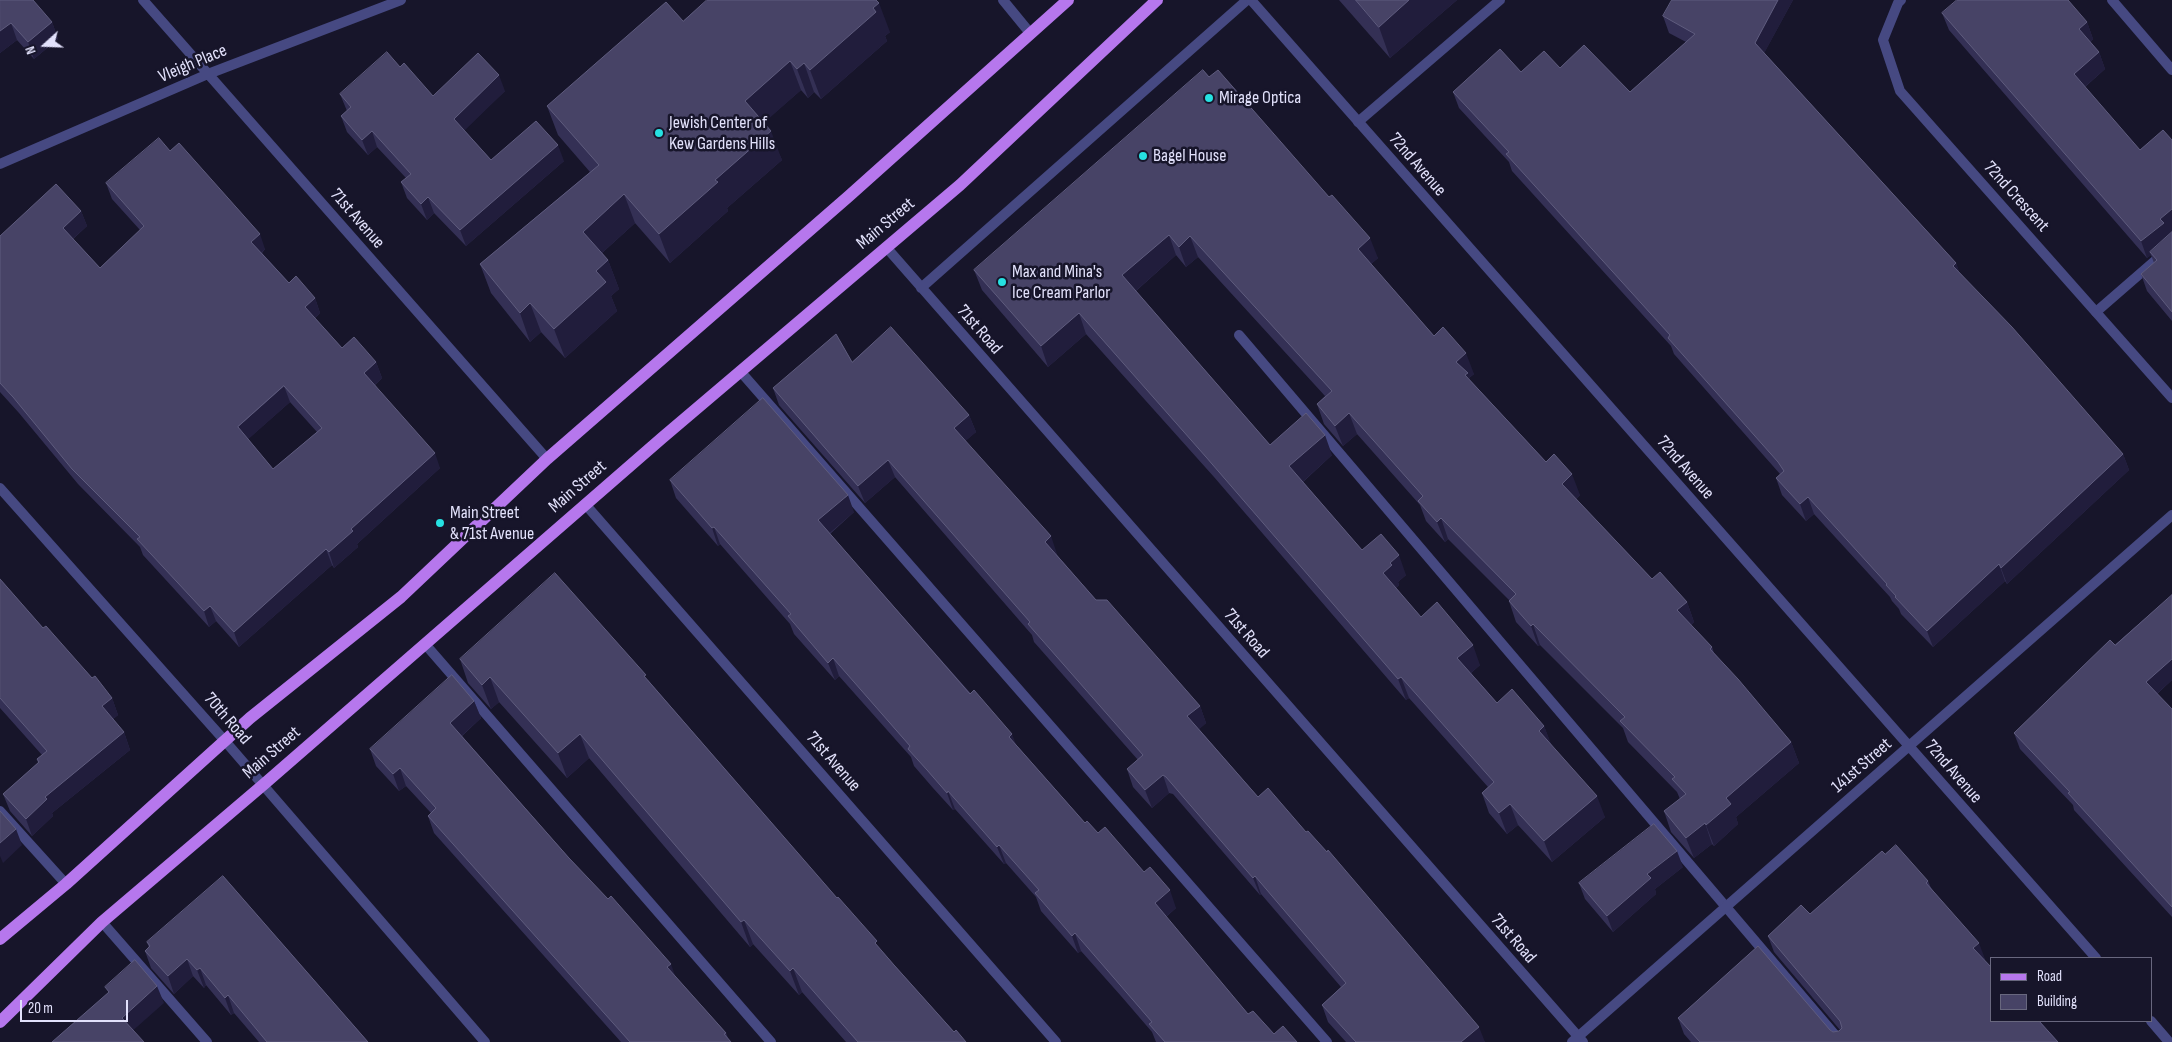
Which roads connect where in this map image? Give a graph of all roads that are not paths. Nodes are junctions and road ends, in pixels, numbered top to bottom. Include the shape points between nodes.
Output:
1 (143, 0) edge
2 (401, 0) edge
3 (1003, 0) edge
4 (1068, 0) edge
5 (1157, 0) edge
6 (1249, 0) edge
7 (1500, 0) edge
8 (1901, 0) edge
9 (2112, 0) edge
10 (1030, 33) junction
11 (2172, 70) edge
12 (208, 74) junction
13 (1358, 122) junction
14 (0, 164) edge
15 (2172, 246) edge
16 (886, 247) junction
17 (921, 288) junction
18 (2096, 312) junction
19 (1239, 335) dead end
20 (740, 371) junction
21 (2172, 398) edge
22 (547, 459) junction
23 (0, 488) edge
24 (586, 504) junction
25 (2172, 515) edge
26 (425, 644) junction
27 (224, 741) junction
28 (1909, 746) junction
29 (263, 785) junction
30 (0, 811) edge
31 (66, 884) junction
32 (1726, 907) junction
33 (102, 922) junction
34 (0, 939) edge
35 (2095, 957) edge
36 (0, 1022) edge
37 (2152, 1022) edge
38 (1578, 1040) edge
39 (207, 1042) edge
40 (485, 1042) edge
41 (771, 1042) edge
42 (1056, 1042) edge
43 (1327, 1042) edge
44 (1841, 1042) edge
45 (2169, 1042) edge

1 - 12 street, 71st Avenue
2 - 12 street, Vleigh Place
3 - 10 street
4 - 10 main road
5 - 16 main road, Main Street via 960,185
6 - 13 street, 72nd Avenue
6 - 17 street
7 - 13 street
8 - 18 street, 72nd Crescent via 1883,40 1900,91
9 - 11 street
10 - 22 main road
12 - 14 street, Vleigh Place
12 - 22 street, 71st Avenue
13 - 28 street, 72nd Avenue
15 - 18 street
16 - 17 street, 71st Road
16 - 20 main road, Main Street
17 - 38 street, 71st Road
18 - 21 street, 72nd Crescent
19 - 32 street
20 - 24 main road, Main Street
20 - 43 street
22 - 27 main road via 401,597
23 - 27 street, 70th Road
24 - 26 main road, Main Street
24 - 42 street, 71st Avenue
25 - 28 street, 141st Street
26 - 29 main road, Main Street
26 - 41 street
27 - 29 street, 70th Road
27 - 31 main road
28 - 32 street, 141st Street
28 - 35 street, 72nd Avenue
29 - 33 main road, Main Street
29 - 40 street, 70th Road
30 - 31 street
31 - 34 main road
32 - 38 street, 141st Street
32 - 44 street
33 - 36 main road, Main Street
33 - 39 street
37 - 45 street

